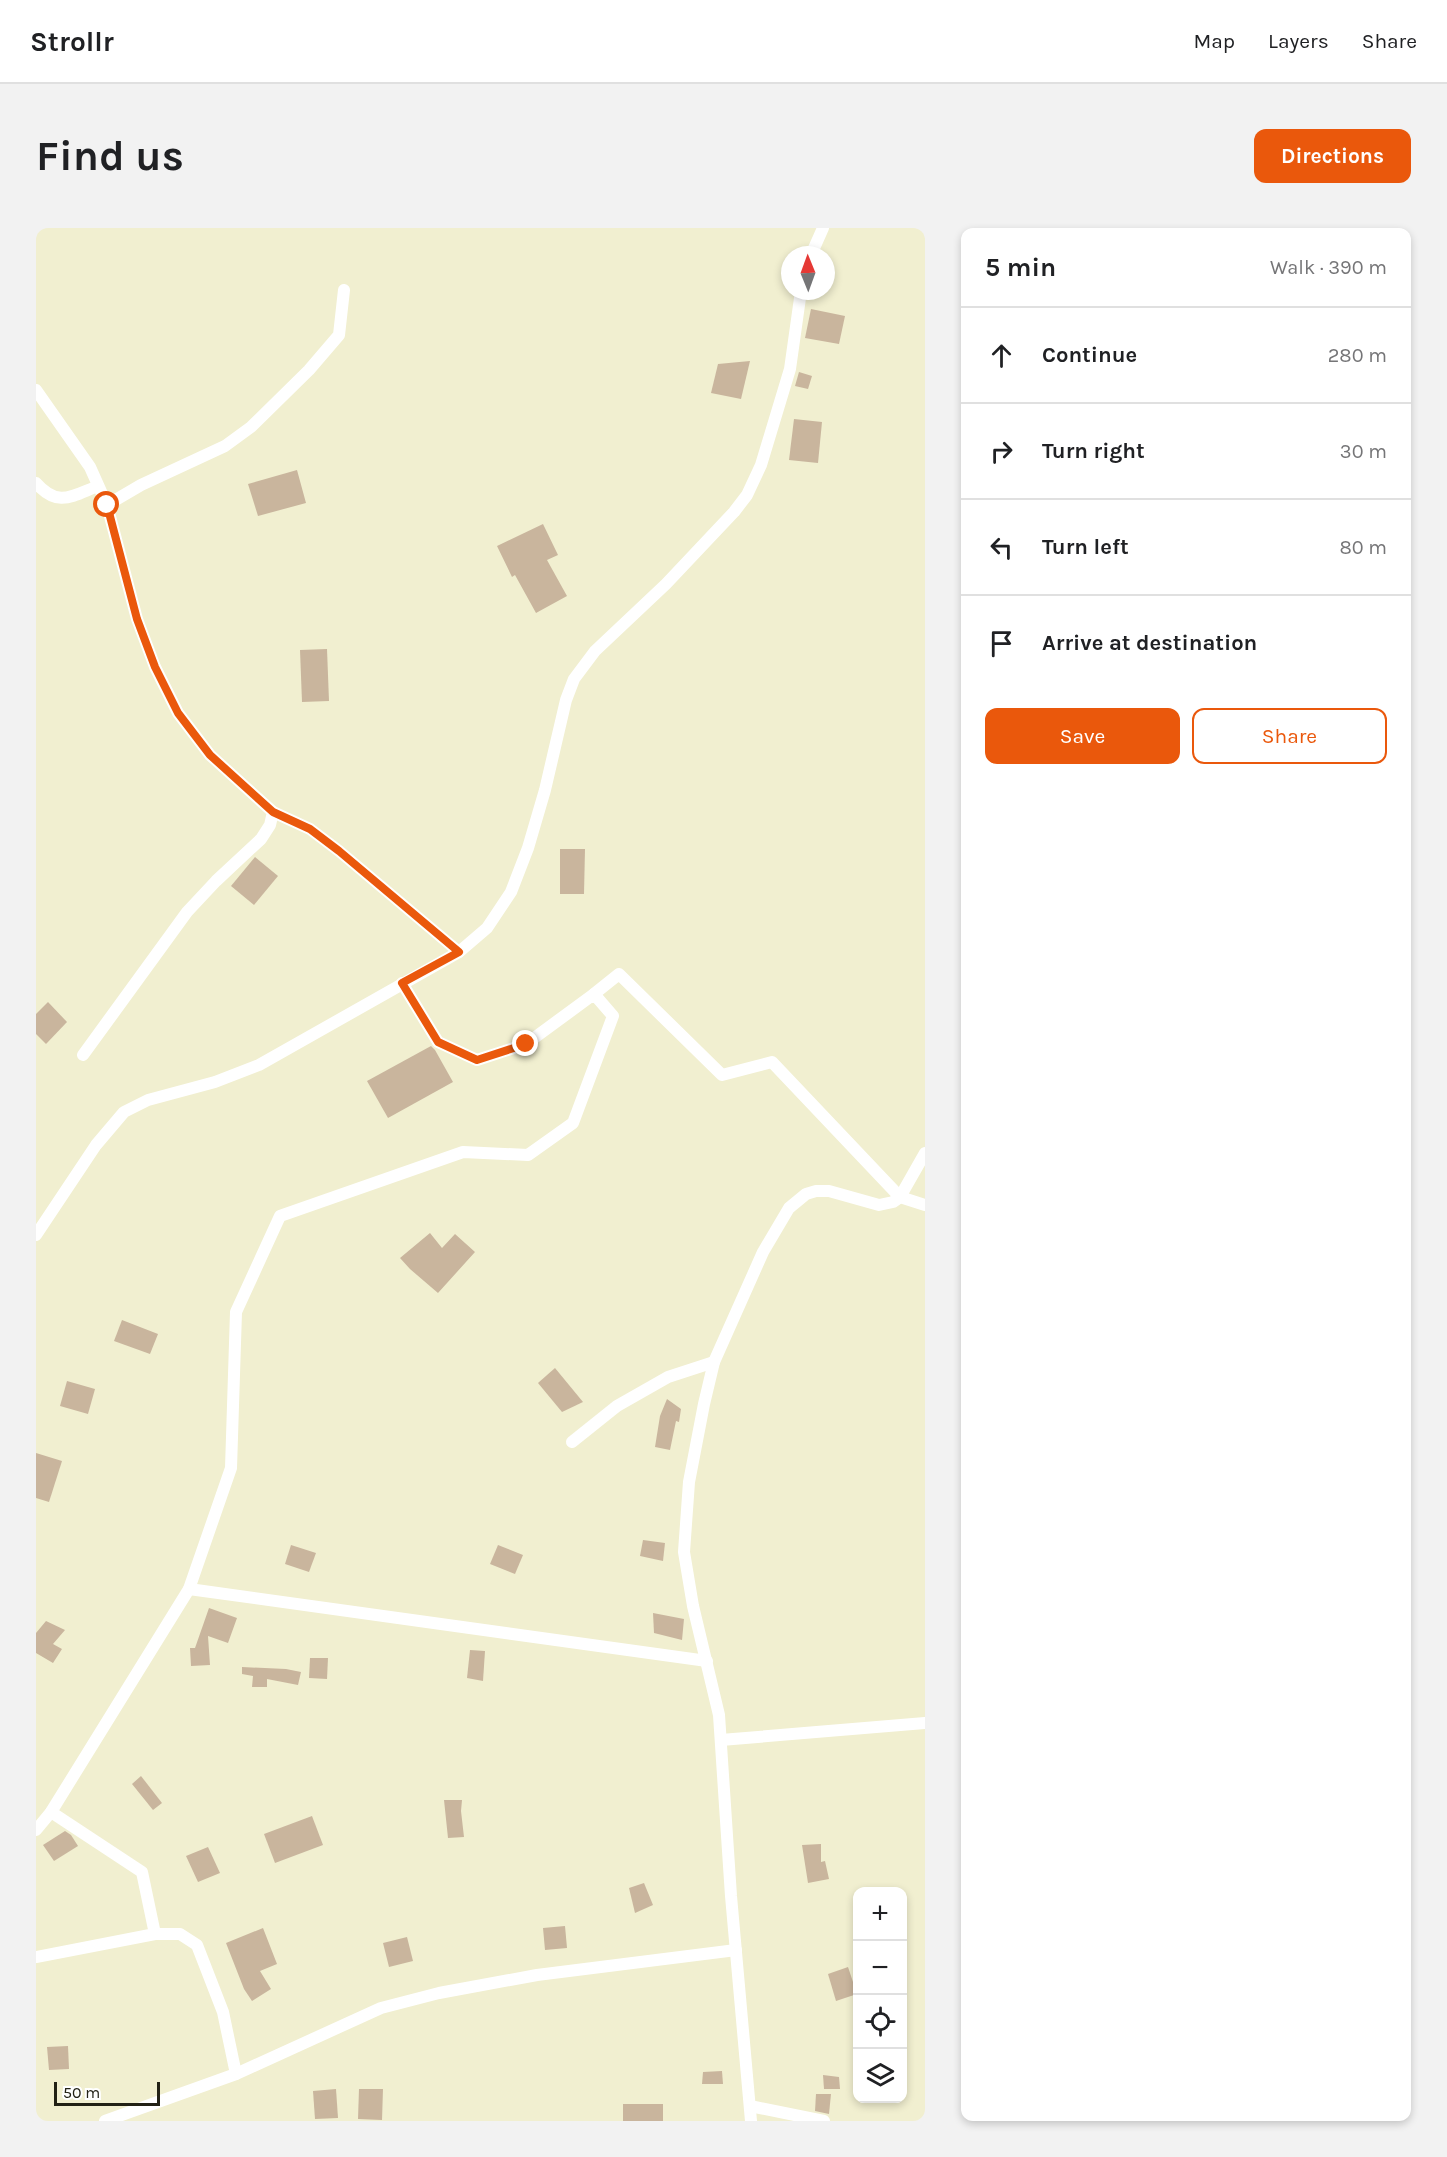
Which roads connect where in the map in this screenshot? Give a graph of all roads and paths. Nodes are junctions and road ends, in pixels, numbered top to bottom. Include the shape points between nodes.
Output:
1 (823, 228) edge
2 (815, 246) edge
3 (344, 291) dead end
4 (800, 300) edge
5 (36, 390) edge
6 (36, 483) edge
7 (98, 486) junction
8 (107, 505) junction
9 (273, 812) junction
10 (459, 952) junction
11 (402, 983) junction
12 (594, 994) junction
13 (83, 1055) dead end
14 (925, 1153) edge
15 (900, 1197) junction
16 (925, 1205) edge
17 (36, 1235) edge
18 (714, 1362) junction
19 (572, 1442) dead end
20 (189, 1589) junction
21 (707, 1661) junction
22 (925, 1723) edge
23 (722, 1740) junction
24 (51, 1812) junction
25 (36, 1830) edge
26 (155, 1934) junction
27 (736, 1950) junction
28 (36, 1957) edge
29 (236, 2074) junction
30 (750, 2106) junction
31 (105, 2121) edge
32 (752, 2121) edge
33 (824, 2121) edge

1 - 2 street
3 - 8 street via 339,335 251,427 225,446
4 - 10 street via 790,369 761,465 747,495 666,584 595,651 574,679 528,848 511,892 487,928
5 - 7 street via 90,467
6 - 7 street via 45,494 58,498
7 - 8 street
8 - 9 street via 137,619 178,713 210,755
9 - 10 street via 310,829
9 - 13 street via 261,839 187,912
10 - 11 street
11 - 12 street via 438,1042 477,1060 526,1044
11 - 17 street via 259,1065 148,1100 124,1112 96,1145
12 - 15 street via 619,974 722,1075 772,1062
12 - 20 street via 614,1016 573,1123 528,1155 463,1152 280,1216 236,1312 231,1468
14 - 15 street
15 - 16 street
15 - 18 street via 879,1205 816,1191 789,1208 763,1252
18 - 19 street via 669,1377 616,1406
18 - 21 street via 689,1482 684,1552
20 - 21 street
20 - 24 street
21 - 23 street
22 - 23 street
23 - 27 street
24 - 25 street
24 - 26 street via 142,1872
26 - 28 street
26 - 29 street via 180,1934 197,1945 223,2012
27 - 29 street via 537,1975 439,1993 381,2008
27 - 30 street
29 - 31 street
30 - 32 street
30 - 33 street

